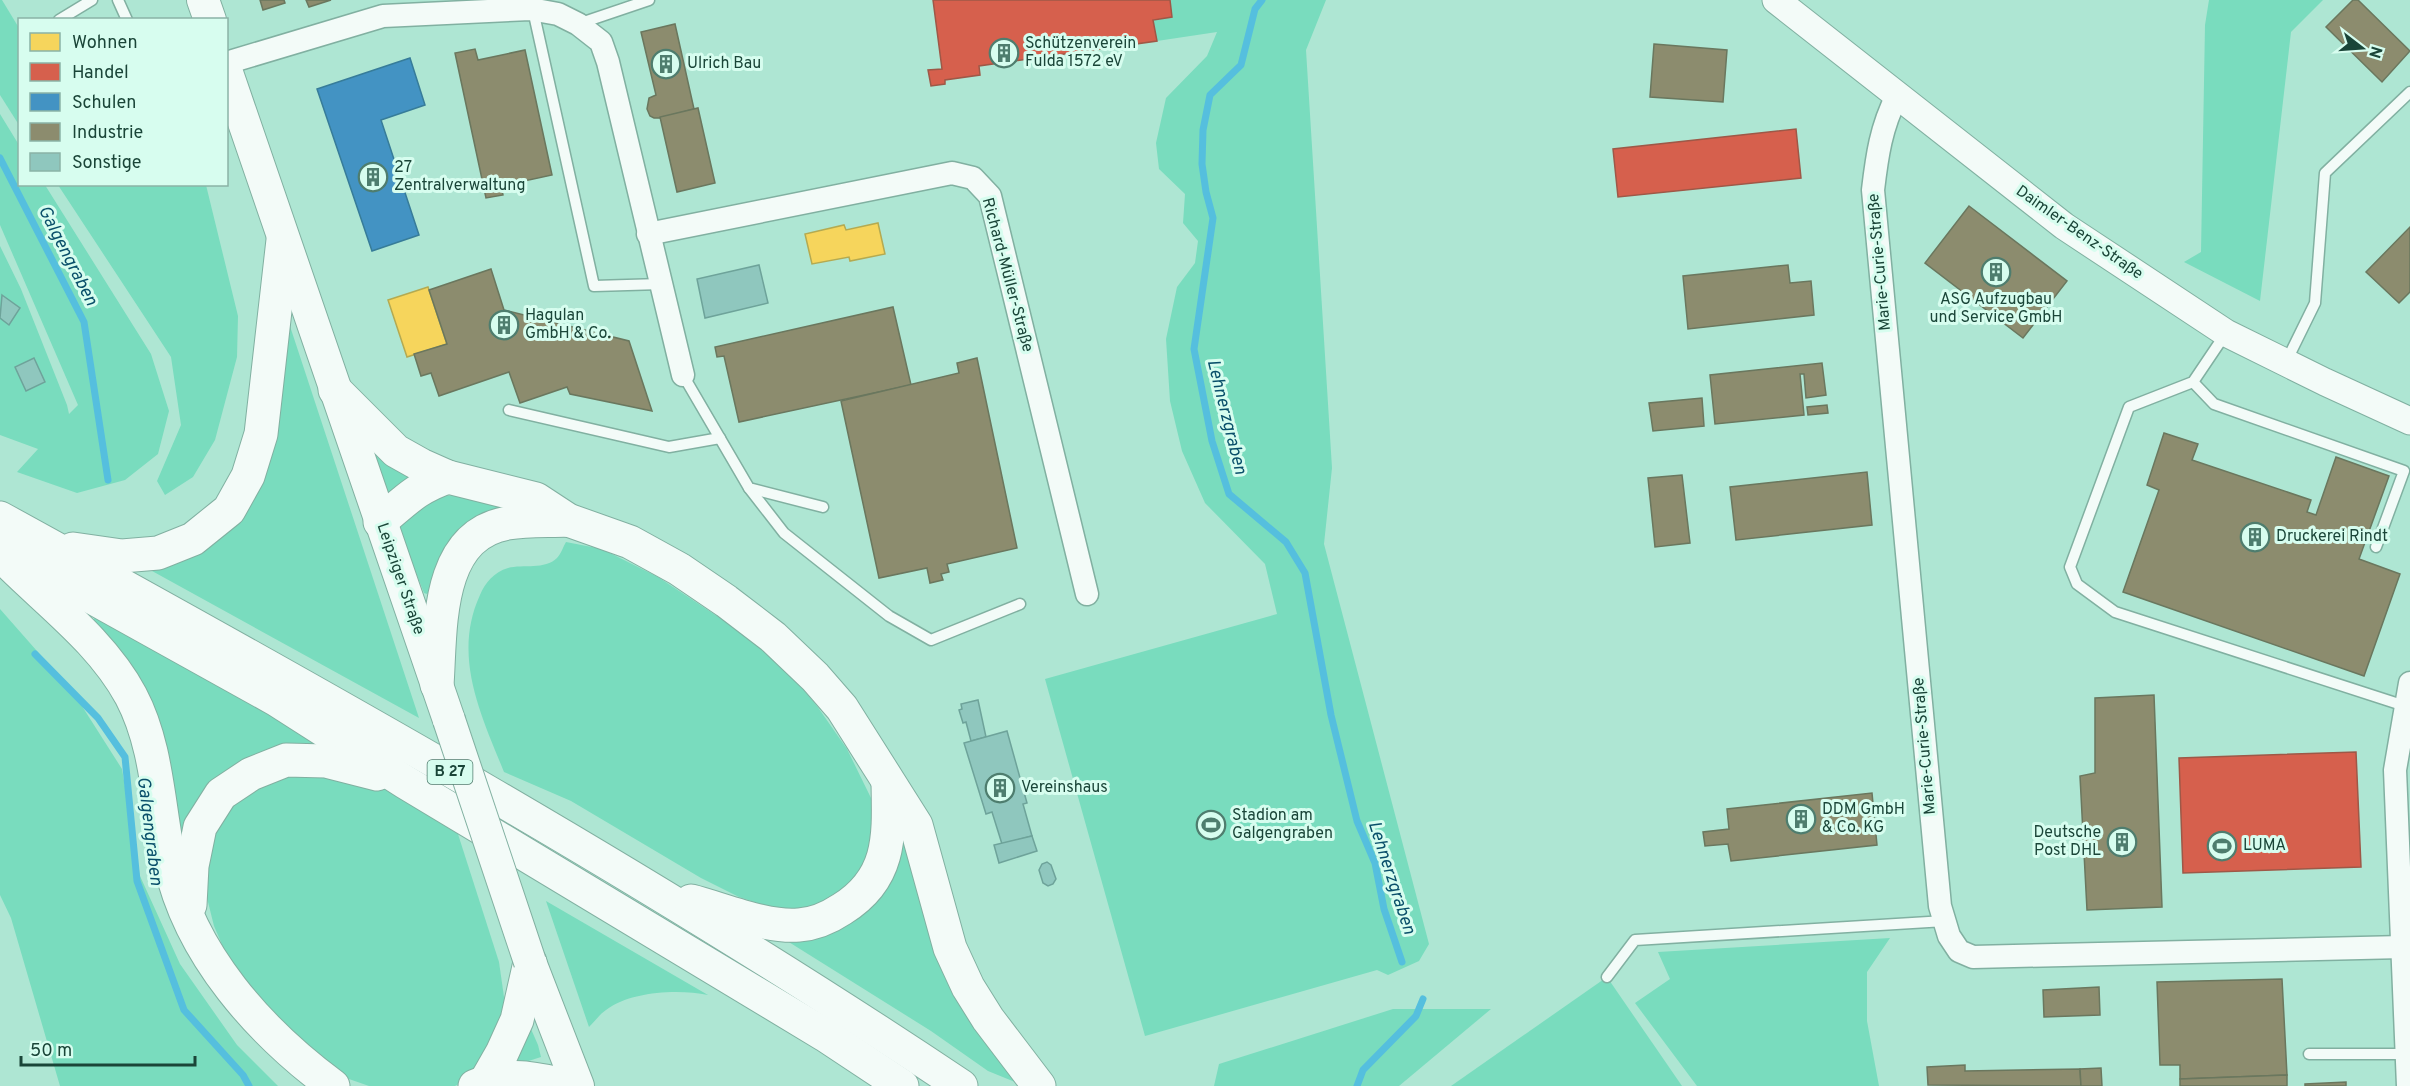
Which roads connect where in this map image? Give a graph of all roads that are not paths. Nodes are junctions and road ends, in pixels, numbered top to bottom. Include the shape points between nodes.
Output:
1 (92, 0) edge
2 (118, 0) edge
3 (203, 0) edge
4 (649, 0) edge
5 (1776, 0) edge
6 (470, 6) edge
7 (533, 10) junction
8 (565, 12) edge
9 (62, 18) edge
10 (126, 18) edge
11 (209, 18) edge
12 (228, 62) edge
13 (228, 76) edge
14 (2410, 92) edge
15 (1897, 96) junction
16 (648, 234) junction
17 (284, 240) junction
18 (661, 284) junction
19 (2226, 333) junction
20 (2286, 363) junction
21 (683, 375) joint
22 (2193, 382) junction
23 (335, 390) junction
24 (509, 410) dead end
25 (2410, 421) edge
26 (720, 438) junction
27 (448, 477) junction
28 (749, 488) junction
29 (823, 507) dead end
30 (534, 511) junction
31 (0, 518) edge
32 (380, 522) junction
33 (0, 546) edge
34 (52, 546) junction
35 (2376, 547) dead end
36 (0, 554) edge
37 (1087, 594) dead end
38 (1020, 604) dead end
39 (2410, 683) edge
40 (436, 684) junction
41 (2405, 706) junction
42 (405, 782) junction
43 (888, 783) junction
44 (653, 890) junction
45 (189, 920) junction
46 (1944, 921) junction
47 (2403, 947) junction
48 (535, 975) junction
49 (1607, 977) dead end
50 (2309, 1054) dead end
51 (2407, 1054) junction
52 (480, 1084) edge
53 (333, 1086) edge
54 (567, 1086) edge
55 (578, 1086) edge
56 (902, 1086) edge
57 (961, 1086) edge
58 (1039, 1086) edge
59 (2408, 1086) edge

1 - 9 lane
2 - 10 lane
3 - 11 main road
4 - 8 lane
5 - 15 street, Daimler-Benz-Straße
6 - 7 street
6 - 12 street via 382,16
7 - 8 street
7 - 18 lane via 594,286
8 - 16 street via 601,42
13 - 17 main road, Leipziger Straße
14 - 20 lane via 2325,173 2315,303
15 - 19 street, Daimler-Benz-Straße via 2064,226
15 - 46 street, Marie-Curie-Straße via 1879,140 1873,190
16 - 18 street
16 - 37 street, Richard-Müller-Straße via 952,172 973,178 990,196
17 - 23 main road, Leipziger Straße
17 - 34 highway via 261,434 248,476 229,510 193,539 158,553 122,556
18 - 21 street
19 - 20 street, Daimler-Benz-Straße
19 - 22 lane
20 - 25 street, Daimler-Benz-Straße
21 - 26 lane
22 - 35 lane via 2214,404 2404,471
22 - 41 lane via 2129,407 2070,567 2077,584 2115,612
23 - 27 highway via 396,451
23 - 32 main road, Leipziger Straße
24 - 26 lane via 669,447
26 - 28 lane
27 - 30 highway
27 - 32 highway via 411,494
28 - 29 lane
28 - 38 lane via 784,533 889,616 931,640
30 - 40 highway via 491,528 456,559 447,581
30 - 43 highway via 630,542 679,569 773,637 842,708
31 - 34 highway, B 27
32 - 40 main road, Leipziger Straße
33 - 42 highway, B 27 via 277,700
34 - 44 highway, B 27 via 247,654
36 - 45 highway via 107,658 132,697 149,741 171,866
39 - 41 street
40 - 48 main road, Leipziger Straße, bridge
41 - 47 street via 2395,770
42 - 45 highway via 326,761 286,760 251,774 221,794 200,827 192,866
42 - 56 highway, B 27 via 825,1035
43 - 44 highway via 889,832 875,878 857,900 829,917 799,925 780,924
43 - 58 highway via 916,825 950,948 968,987
44 - 57 highway, B 27 via 843,1007
45 - 53 highway via 217,968 252,1014 297,1060
46 - 47 street, Marie-Curie-Straße via 1959,951 1973,957
46 - 49 lane via 1635,940
47 - 51 street
48 - 52 highway via 502,1053
48 - 55 main road, Leipziger Straße
50 - 51 lane
51 - 59 street
52 - 54 highway via 507,1077

